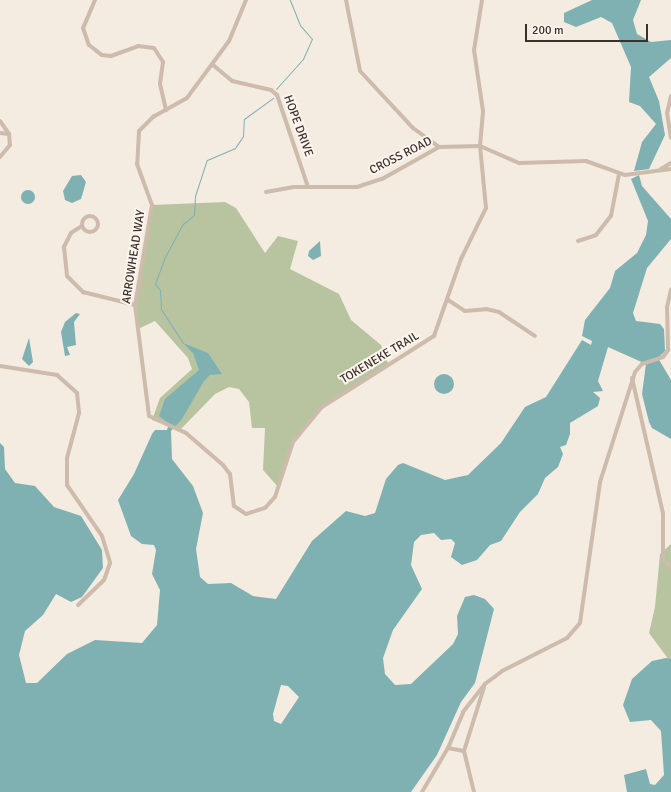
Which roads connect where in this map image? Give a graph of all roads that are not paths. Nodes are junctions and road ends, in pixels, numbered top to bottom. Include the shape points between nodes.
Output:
1 (95, 0) edge
2 (246, 0) edge
3 (346, 0) edge
4 (482, 0) edge
5 (213, 65) junction
6 (671, 96) edge
7 (670, 101) edge
8 (166, 110) junction
9 (0, 121) edge
10 (0, 133) edge
11 (9, 134) junction
12 (671, 138) edge
13 (480, 146) junction
14 (439, 147) junction
15 (0, 157) edge
16 (671, 163) edge
17 (660, 170) junction
18 (671, 170) edge
19 (619, 174) junction
20 (308, 188) junction
21 (266, 192) dead end
22 (82, 226) junction
23 (578, 241) dead end
24 (671, 289) edge
25 (448, 300) junction
26 (134, 305) junction
27 (670, 324) edge
28 (535, 336) dead end
29 (0, 366) edge
30 (632, 378) junction
31 (173, 428) joint
32 (671, 567) edge
33 (78, 605) dead end
34 (485, 684) junction
35 (448, 748) junction
36 (464, 751) junction
37 (422, 792) edge
38 (474, 792) edge

1 - 8 street via 83,28 89,45 102,55 111,56 138,46 154,48 163,62 160,84
2 - 5 street, ARROWHEAD WAY via 229,41
3 - 14 street via 360,71 413,128
4 - 13 street, TOKENEKE TRAIL via 474,50 483,111
5 - 8 street, ARROWHEAD WAY via 187,98
5 - 20 street, HOPE DRIVE via 232,81 271,90 277,95
6 - 7 street
7 - 12 street
8 - 26 street, ARROWHEAD WAY via 143,125 136,140 137,164 152,206
9 - 11 street
10 - 11 street
11 - 15 street via 10,146
13 - 14 street, CROSS ROAD
13 - 19 street, CROSS ROAD via 519,163 586,161
13 - 25 street, TOKENEKE TRAIL via 486,208 461,259
14 - 20 street, CROSS ROAD via 382,179 357,188
16 - 17 street, CROSS ROAD
17 - 18 street, CROSS ROAD
17 - 19 street, CROSS ROAD
19 - 23 street via 611,216 596,235
20 - 21 street, CROSS ROAD
22 - 22 street via 92,232 98,223 88,216
22 - 26 street via 71,233 64,247 67,276 83,292
24 - 27 street
25 - 28 street via 465,311 486,309 499,312
25 - 31 street, TOKENEKE TRAIL via 434,336 336,396 312,417 293,442 280,488 264,508 239,512 234,506 230,474 223,465 191,436
26 - 31 street, ARROWHEAD WAY via 148,413 152,420
27 - 30 street via 669,344 663,357 641,365
29 - 33 street via 57,375 77,393 79,413 67,458 67,485 102,536 110,563 104,580
30 - 32 street via 664,513 665,564
30 - 34 street via 596,497 580,623 567,638 502,671
34 - 35 street via 462,712
34 - 36 street
35 - 36 street
35 - 37 street
36 - 38 street

